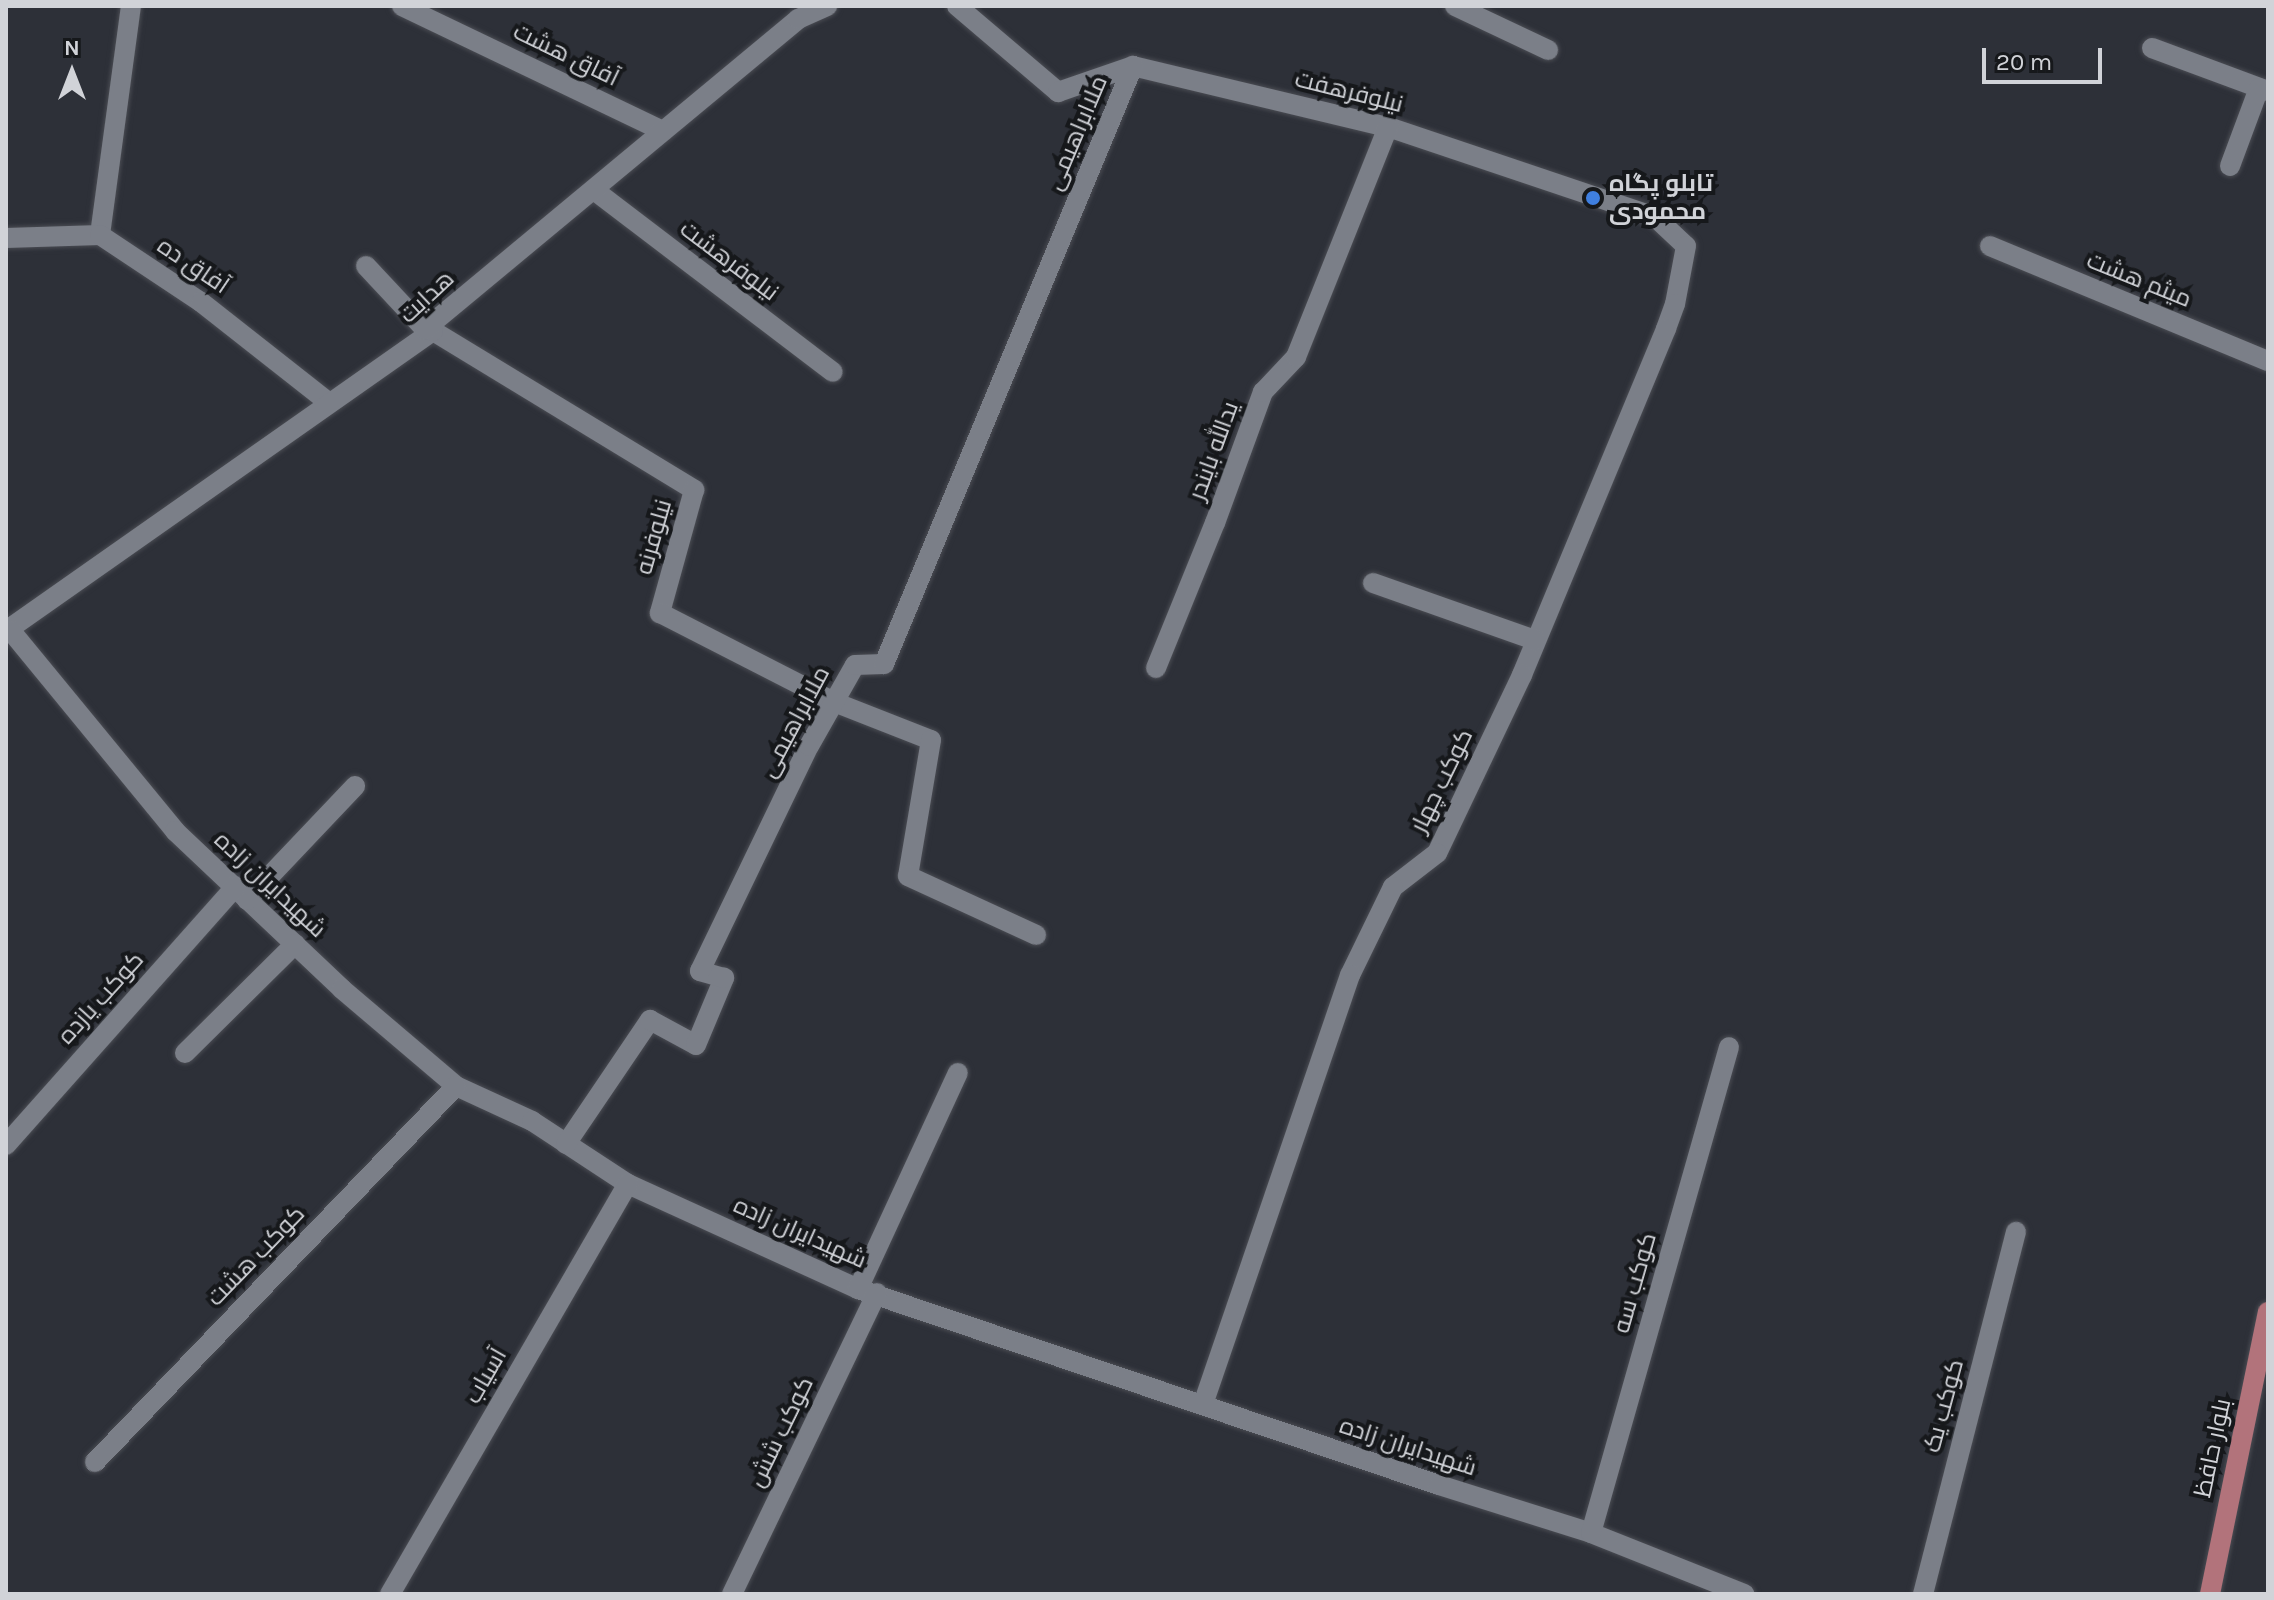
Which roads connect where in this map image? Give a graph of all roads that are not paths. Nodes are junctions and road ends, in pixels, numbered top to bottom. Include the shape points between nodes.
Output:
1 (131, 6) edge
2 (402, 6) edge
3 (827, 6) edge
4 (957, 6) edge
5 (1455, 6) edge
6 (2152, 48) dead end
7 (1548, 50) dead end
8 (1133, 66) junction
9 (2264, 90) edge
10 (1388, 127) junction
11 (663, 131) junction
12 (2230, 166) dead end
13 (594, 190) junction
14 (100, 235) junction
15 (6, 238) edge
16 (1990, 246) dead end
17 (366, 266) dead end
18 (1675, 304) joint
19 (429, 330) junction
20 (2268, 361) edge
21 (833, 372) dead end
22 (328, 402) junction
23 (1373, 583) dead end
24 (8, 631) edge
25 (1535, 640) junction
26 (1156, 668) dead end
27 (834, 702) junction
28 (355, 786) dead end
29 (241, 893) junction
30 (1036, 935) dead end
31 (295, 944) junction
32 (1729, 1047) dead end
33 (185, 1053) dead end
34 (958, 1073) dead end
35 (456, 1086) junction
36 (566, 1144) junction
37 (6, 1145) edge
38 (628, 1184) junction
39 (2016, 1232) dead end
40 (868, 1291) junction
41 (2268, 1312) edge
42 (1203, 1405) junction
43 (95, 1462) dead end
44 (1591, 1533) junction
45 (390, 1594) edge
46 (732, 1594) edge
47 (1744, 1594) edge
48 (1923, 1594) edge
49 (2210, 1594) edge

1 - 14 street
2 - 11 street, آفاق هشت
3 - 11 street, هدایت via 798,19
4 - 8 street via 1058,92
5 - 7 street
6 - 9 street
8 - 10 street, نیلوفرهفت
8 - 27 street, ملاابراهیمی via 884,664 855,665
9 - 12 street
10 - 18 street, نیلوفرهفت via 1655,217 1686,246
10 - 26 street, یدالله بایندر via 1296,357 1263,392
11 - 13 street, هدایت
13 - 19 street, هدایت
13 - 21 street, نیلوفرهشت
14 - 15 street
14 - 22 street, آفاق ده via 201,302
16 - 20 street, میثم هشت
17 - 19 street
18 - 25 street, کوکب چهار
19 - 22 street, هدایت
19 - 27 street, نیلوفرنه via 694,490 660,613
22 - 24 street, هدایت
23 - 25 street
24 - 29 street, شهیدایران زاده via 175,831
25 - 42 street, کوکب چهار via 1437,853 1393,887 1350,975
27 - 30 street via 931,740 908,876
27 - 36 street, ملاابراهیمی via 700,971 724,978 696,1045 650,1020
28 - 29 street, کوکب یازده
29 - 31 street, شهیدایران زاده
29 - 37 street, کوکب یازده
31 - 33 street
31 - 35 street, شهیدایران زاده
32 - 44 street, کوکب سه
34 - 40 street, کوکب شش
35 - 36 street, شهیدایران زاده via 532,1121
35 - 43 street, کوکب هشت
36 - 38 street, شهیدایران زاده
38 - 40 street, شهیدایران زاده
38 - 45 street, آسیاب
39 - 48 street, کوکب یک
40 - 42 street, شهیدایران زاده
40 - 46 street, کوکب شش
41 - 49 main road, بلوار حافظ
42 - 44 street, شهیدایران زاده
44 - 47 street, شهیدایران زاده

